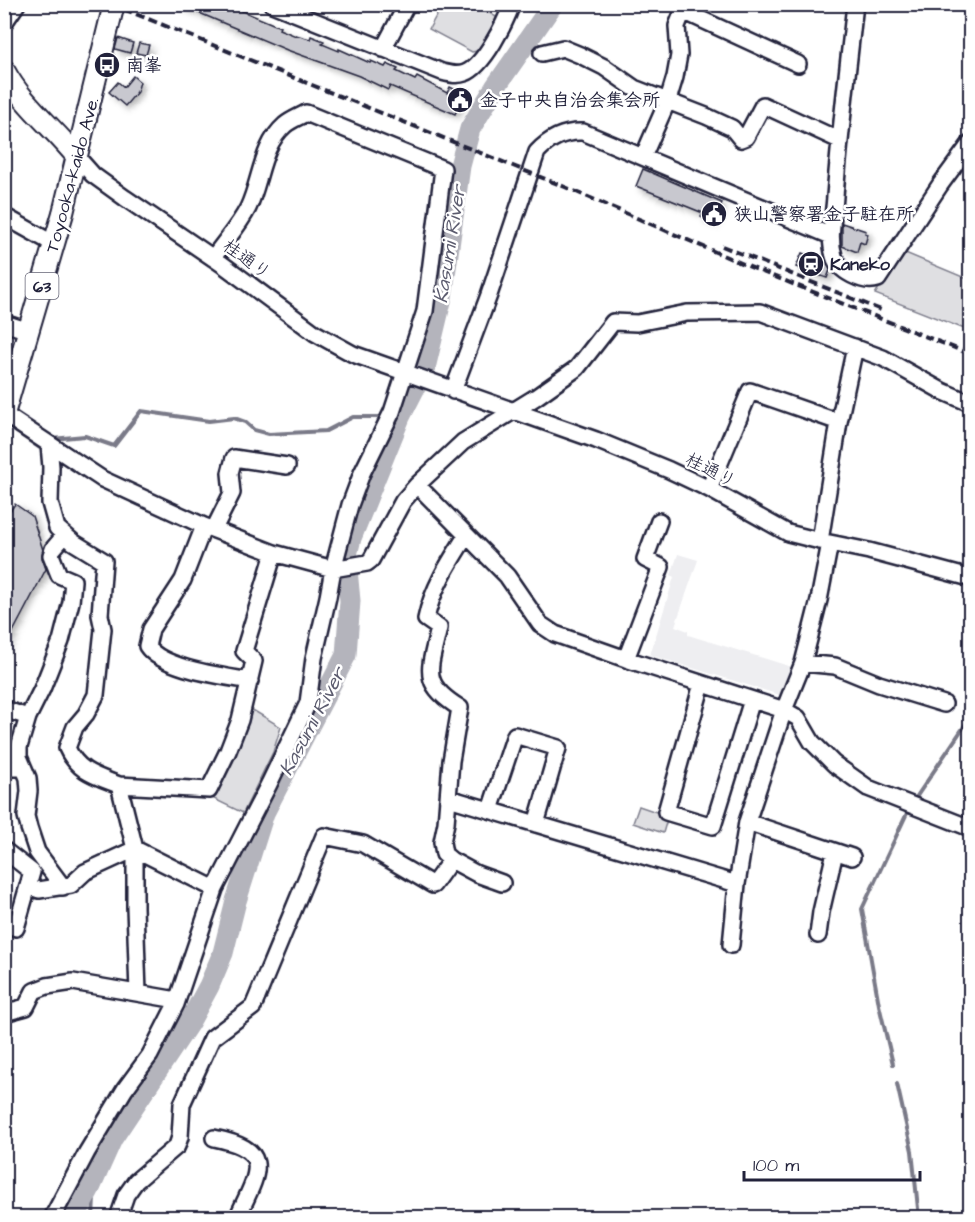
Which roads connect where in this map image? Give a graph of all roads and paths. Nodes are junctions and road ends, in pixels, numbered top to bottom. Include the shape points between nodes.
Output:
1 (17, 4) edge
2 (114, 4) edge
3 (407, 4) edge
4 (512, 4) edge
5 (855, 4) edge
6 (280, 6) edge
7 (4, 23) edge
8 (384, 49) junction
9 (542, 53) dead end
10 (798, 64) dead end
11 (4, 70) edge
12 (668, 100) junction
13 (840, 140) junction
14 (970, 144) edge
15 (77, 156) junction
16 (643, 157) junction
17 (4, 216) edge
18 (831, 236) junction
19 (54, 244) junction
20 (213, 258) junction
21 (4, 324) edge
22 (29, 331) junction
23 (855, 347) junction
24 (405, 373) junction
25 (453, 391) junction
26 (970, 403) edge
27 (513, 411) junction
28 (4, 414) edge
29 (839, 422) junction
30 (49, 445) junction
31 (287, 466) dead end
32 (417, 485) junction
33 (709, 489) junction
34 (659, 521) dead end
35 (209, 528) junction
36 (65, 535) junction
37 (466, 536) junction
38 (825, 542) junction
39 (274, 553) junction
40 (333, 568) junction
41 (970, 578) edge
42 (626, 659) junction
43 (803, 663) junction
44 (250, 681) junction
45 (702, 684) junction
46 (752, 700) junction
47 (944, 704) dead end
48 (4, 709) edge
49 (784, 710) junction
50 (28, 717) junction
51 (4, 768) edge
52 (22, 768) junction
53 (119, 785) junction
54 (449, 798) junction
55 (490, 810) junction
56 (747, 822) junction
57 (536, 824) junction
58 (970, 828) edge
59 (135, 849) junction
60 (4, 850) edge
61 (835, 852) junction
62 (852, 857) dead end
63 (451, 860) junction
64 (502, 883) dead end
65 (737, 884) junction
66 (28, 885) junction
67 (63, 886) junction
68 (215, 889) junction
69 (4, 924) edge
70 (818, 935) dead end
71 (731, 945) dead end
72 (138, 993) junction
73 (177, 1000) junction
74 (4, 1013) edge
75 (214, 1138) dead end
76 (52, 1218) edge
77 (118, 1218) edge
78 (237, 1218) edge

1 - 7 street
2 - 15 main road, Toyooka-kaido Ave. / 63
3 - 8 street
4 - 8 street via 489,49 466,73 442,72
5 - 13 street
6 - 8 street
9 - 12 street via 563,48 604,67 634,88
10 - 12 street via 683,11 677,27 679,55
11 - 15 main road via 26,102
12 - 13 street via 732,128 741,139 746,137 763,105
12 - 16 street
13 - 18 street
14 - 18 street via 878,279 871,281 844,271 833,255
15 - 19 main road, Toyooka-kaido Ave. / 63
15 - 20 street, 桂通り via 93,175
16 - 18 street
16 - 25 street via 572,131 553,137 537,152
17 - 19 street
19 - 22 main road, Toyooka-kaido Ave. / 63
20 - 24 street, 桂通り via 333,344
20 - 24 street via 247,210 264,157 277,134 306,113 443,169 425,311
21 - 22 street
22 - 28 main road, Toyooka-kaido Ave. / 63
23 - 26 street
23 - 27 street via 760,312 687,313 637,323 613,321 577,368
23 - 29 street
24 - 25 street, 桂通り
24 - 40 street via 350,505
25 - 27 street, 桂通り
27 - 32 street via 463,442
27 - 33 street, 桂通り via 596,440
28 - 30 street
29 - 33 street via 750,391
29 - 38 street
30 - 35 street via 102,479
30 - 36 street via 50,503 57,528
31 - 35 street via 234,459 230,473 232,493
32 - 37 street
32 - 40 street via 371,560
33 - 38 street, 桂通り via 788,532
34 - 42 street via 645,559 661,567
35 - 39 street
35 - 44 street via 183,580 151,629 147,646 152,653 188,669
36 - 50 street via 51,555 59,575 74,581 71,602 59,645
36 - 53 street via 104,561 100,615 103,629 96,695 75,727 67,748 79,767
37 - 42 street via 507,576 540,624 573,642
37 - 54 street via 445,568 426,619 439,628 430,681 460,708
38 - 41 street, 桂通り
38 - 43 street via 819,600
39 - 40 street
39 - 44 street via 244,651 254,661
40 - 68 street via 308,703
42 - 45 street
43 - 47 street via 835,666
43 - 49 street
44 - 53 street via 235,734 209,790
45 - 46 street
45 - 46 street via 666,812 675,815 713,826
46 - 49 street
48 - 50 street
49 - 56 street
49 - 58 street via 798,718 812,742 834,764 868,788
50 - 52 street via 19,747
51 - 52 street
52 - 67 street via 28,778 26,816 37,852
53 - 59 street
54 - 55 street
54 - 63 street via 442,842 444,854
55 - 57 street
55 - 57 street via 515,735 558,748
56 - 61 street
56 - 65 street
57 - 65 street
59 - 67 street
59 - 68 street
59 - 72 street
60 - 66 street via 32,872
61 - 62 street
61 - 70 street
63 - 64 street
63 - 77 street via 433,885 363,844 324,836 253,1007 212,1038 182,1104 177,1146 136,1181
65 - 71 street
66 - 67 street via 39,890
66 - 69 street via 16,928
68 - 73 street
72 - 73 street
72 - 74 street via 73,982 34,991 26,1006
73 - 76 street via 150,1055 111,1110
75 - 78 street via 242,1146 256,1160 252,1184

